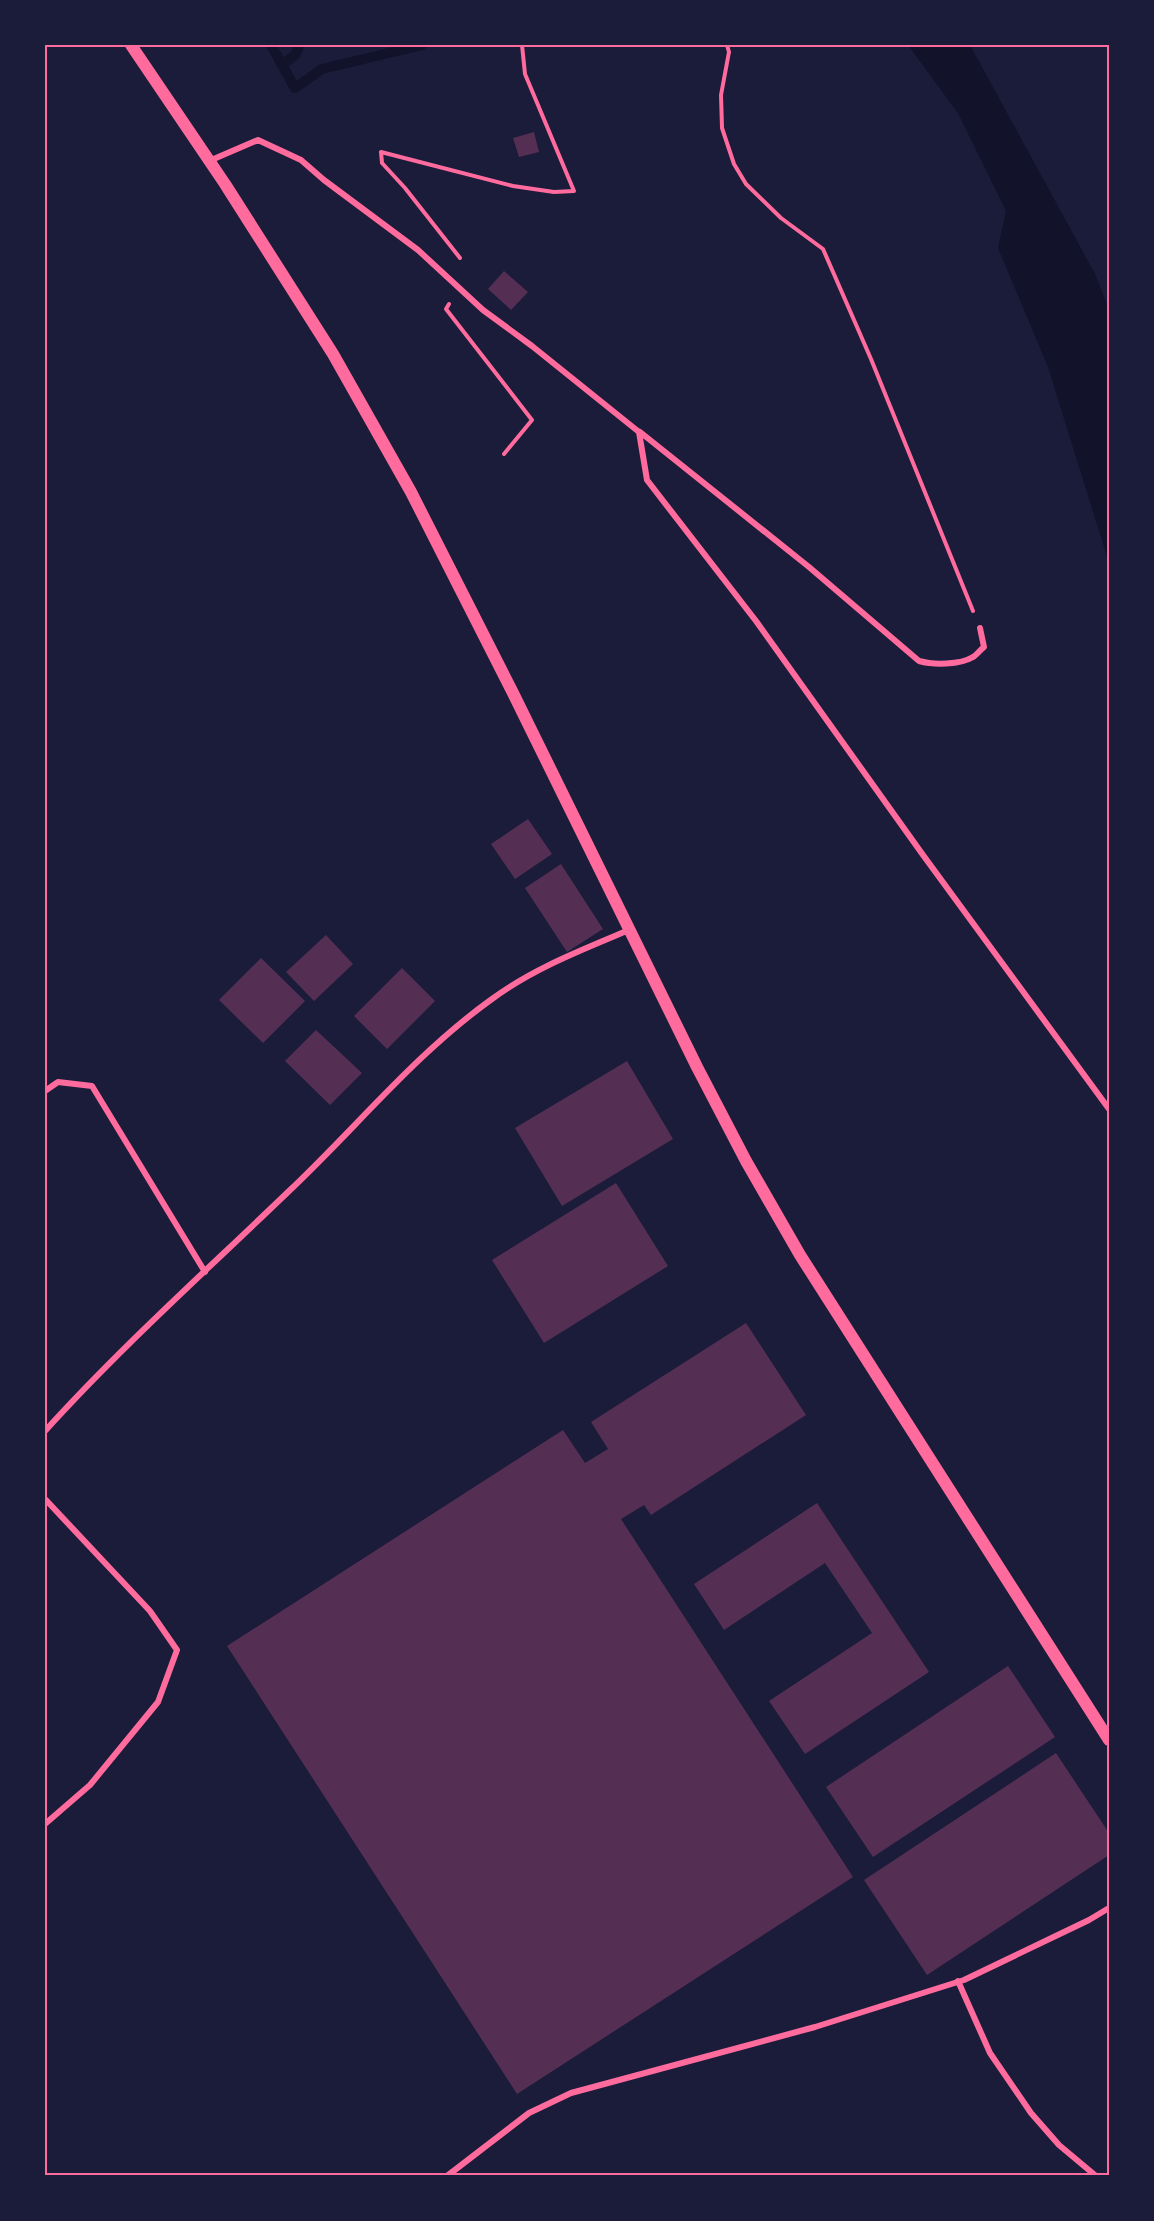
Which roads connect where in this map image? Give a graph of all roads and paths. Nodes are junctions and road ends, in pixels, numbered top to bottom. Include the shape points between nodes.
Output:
1 (131, 45) edge
2 (522, 45) edge
3 (727, 45) edge
4 (209, 161) junction
5 (464, 264) dead end
6 (454, 299) dead end
7 (639, 432) junction
8 (504, 454) dead end
9 (980, 628) joint
10 (629, 930) junction
11 (45, 1091) edge
12 (1109, 1109) edge
13 (205, 1272) junction
14 (45, 1431) edge
15 (45, 1499) edge
16 (1109, 1740) edge
17 (45, 1824) edge
18 (1109, 1908) edge
19 (958, 1981) junction
20 (447, 2176) edge
21 (1096, 2176) edge

1 - 4 main road
2 - 5 path via 525,74 574,191 513,186 381,152 382,163
3 - 9 path via 722,128 734,164 746,184 781,218 823,249
4 - 7 street via 258,140 300,160 418,250 483,310
4 - 10 main road via 333,354 411,492
6 - 8 path via 446,309 532,420
7 - 9 street via 808,567 918,662 958,662 972,657 984,646
7 - 12 street via 647,480 756,621
10 - 13 street via 555,961 493,998 434,1045
10 - 16 main road via 746,1161 800,1256
11 - 13 street via 58,1082 92,1086
13 - 14 street via 89,1382
15 - 17 street via 150,1611 177,1650 158,1702 90,1785
18 - 19 street
19 - 20 street via 815,2027 571,2093 529,2113
19 - 21 street via 990,2053 1031,2113 1059,2145

